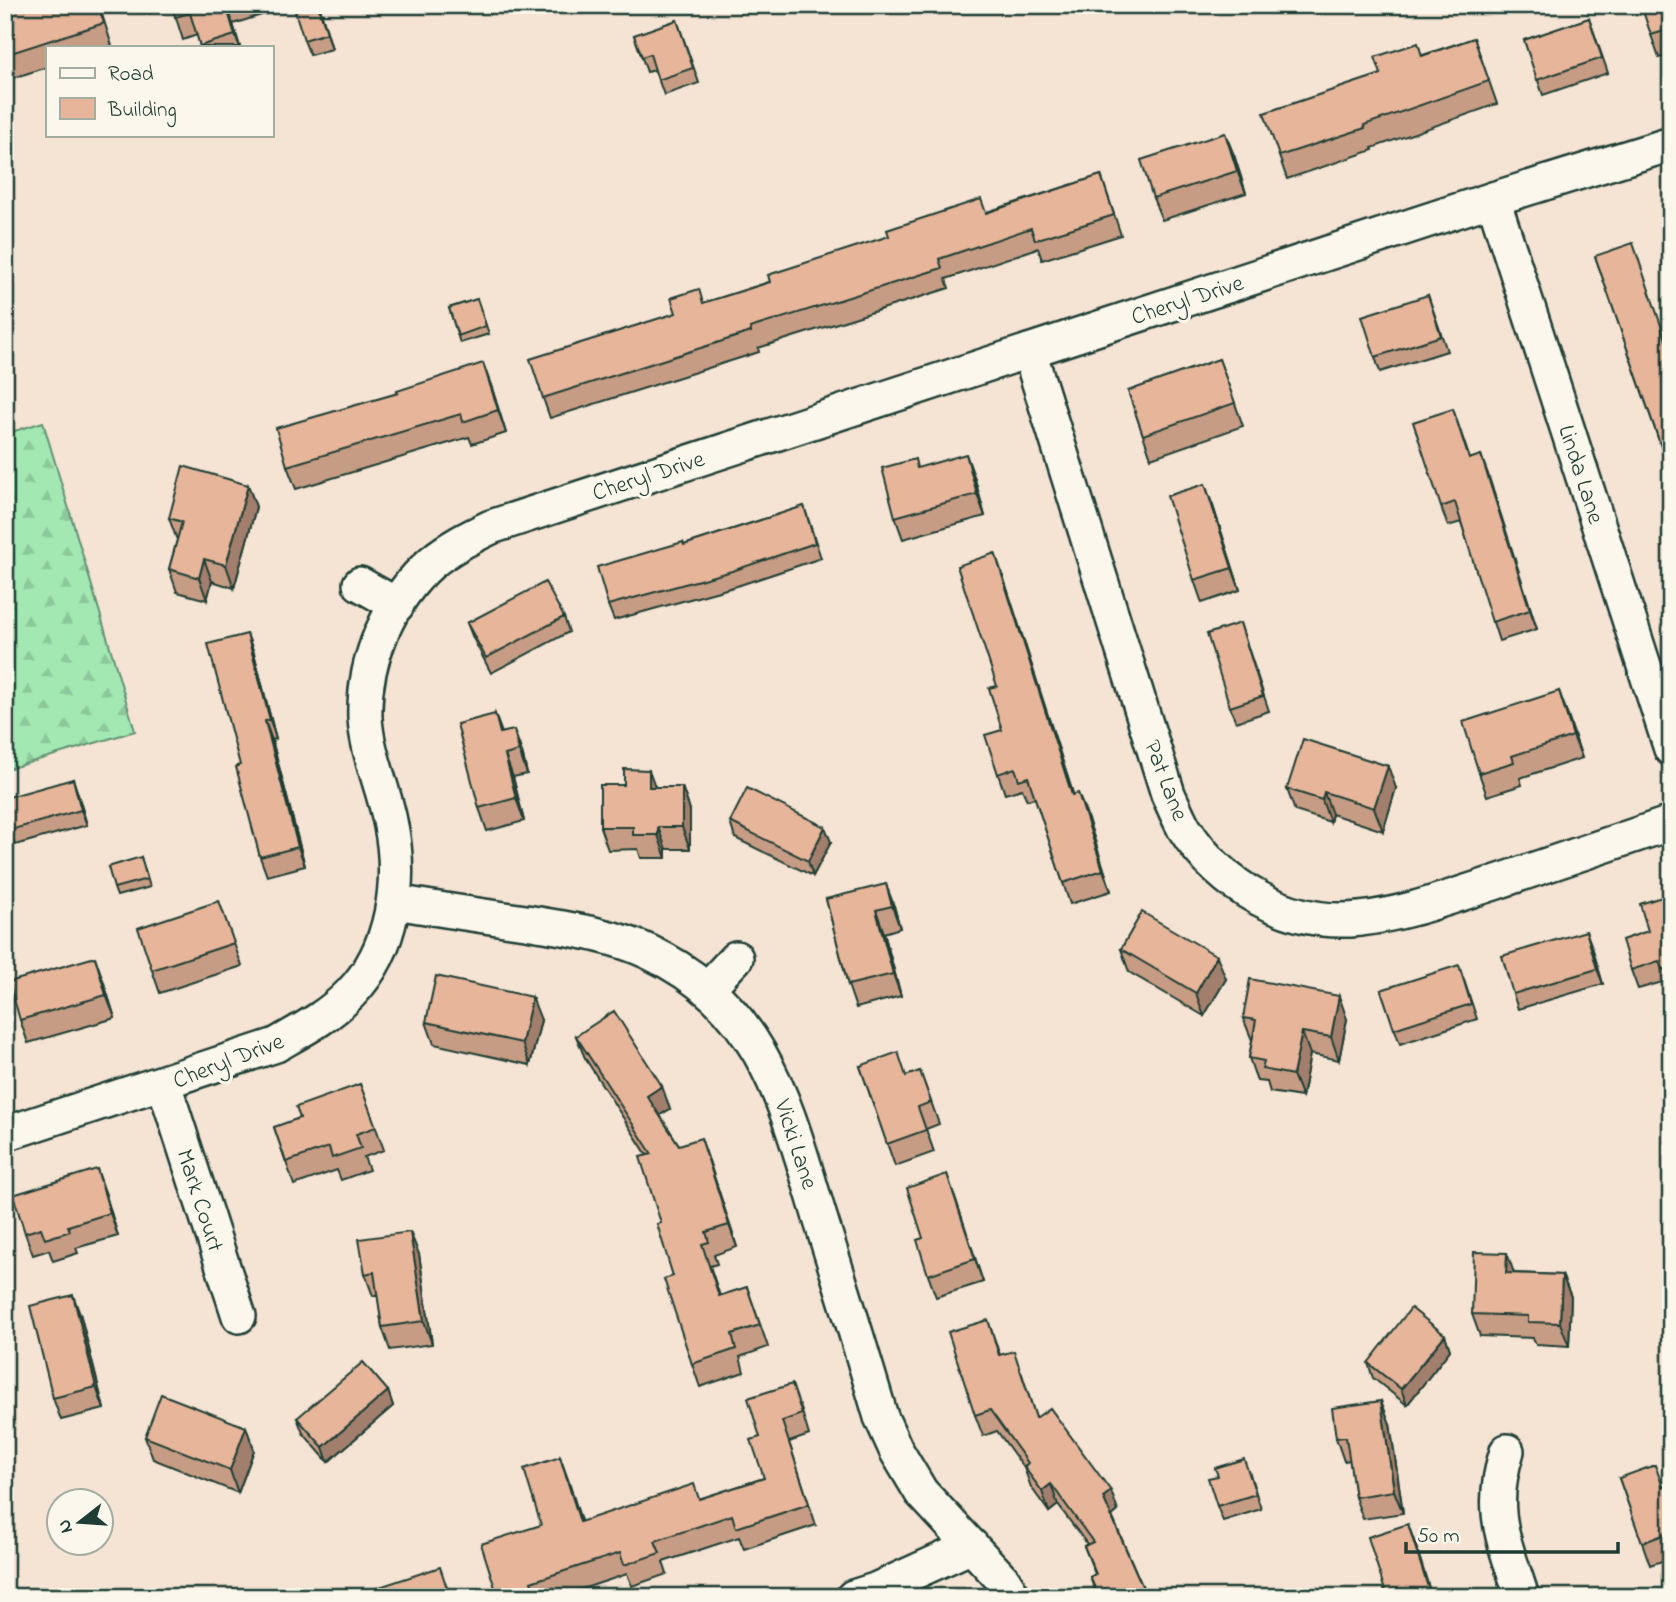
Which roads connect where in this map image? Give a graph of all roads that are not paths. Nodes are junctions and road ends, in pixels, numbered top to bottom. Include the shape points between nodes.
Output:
1 (1671, 144) edge
2 (1493, 199) junction
3 (1029, 351) junction
4 (360, 584) dead end
5 (397, 605) junction
6 (1671, 749) edge
7 (1671, 823) edge
8 (394, 902) junction
9 (736, 958) dead end
10 (707, 989) junction
11 (164, 1084) junction
12 (5, 1134) edge
13 (239, 1316) dead end
14 (1507, 1451) dead end
15 (972, 1546) junction
16 (853, 1597) edge
17 (1014, 1597) edge
18 (1522, 1597) edge

1 - 2 street, Cheryl Drive
2 - 3 street, Cheryl Drive
2 - 6 street, Linda Lane
3 - 5 street, Cheryl Drive via 491,527 432,563
3 - 7 street, Pat Lane via 1168,794 1184,827 1224,875 1265,902 1292,912 1322,919 1358,919 1420,907
4 - 5 street
5 - 8 street, Cheryl Drive via 372,656 365,720 391,822
8 - 10 street, Vicki Lane via 577,930 621,942 672,964
8 - 11 street, Cheryl Drive via 389,926 368,971 335,1008 276,1045
9 - 10 street
10 - 15 street, Vicki Lane via 758,1047 786,1107 881,1416 896,1450 921,1492
11 - 12 street, Cheryl Drive
11 - 13 street, Mark Court
14 - 18 street via 1497,1497 1500,1526
15 - 16 street
15 - 17 street, Vicki Lane

